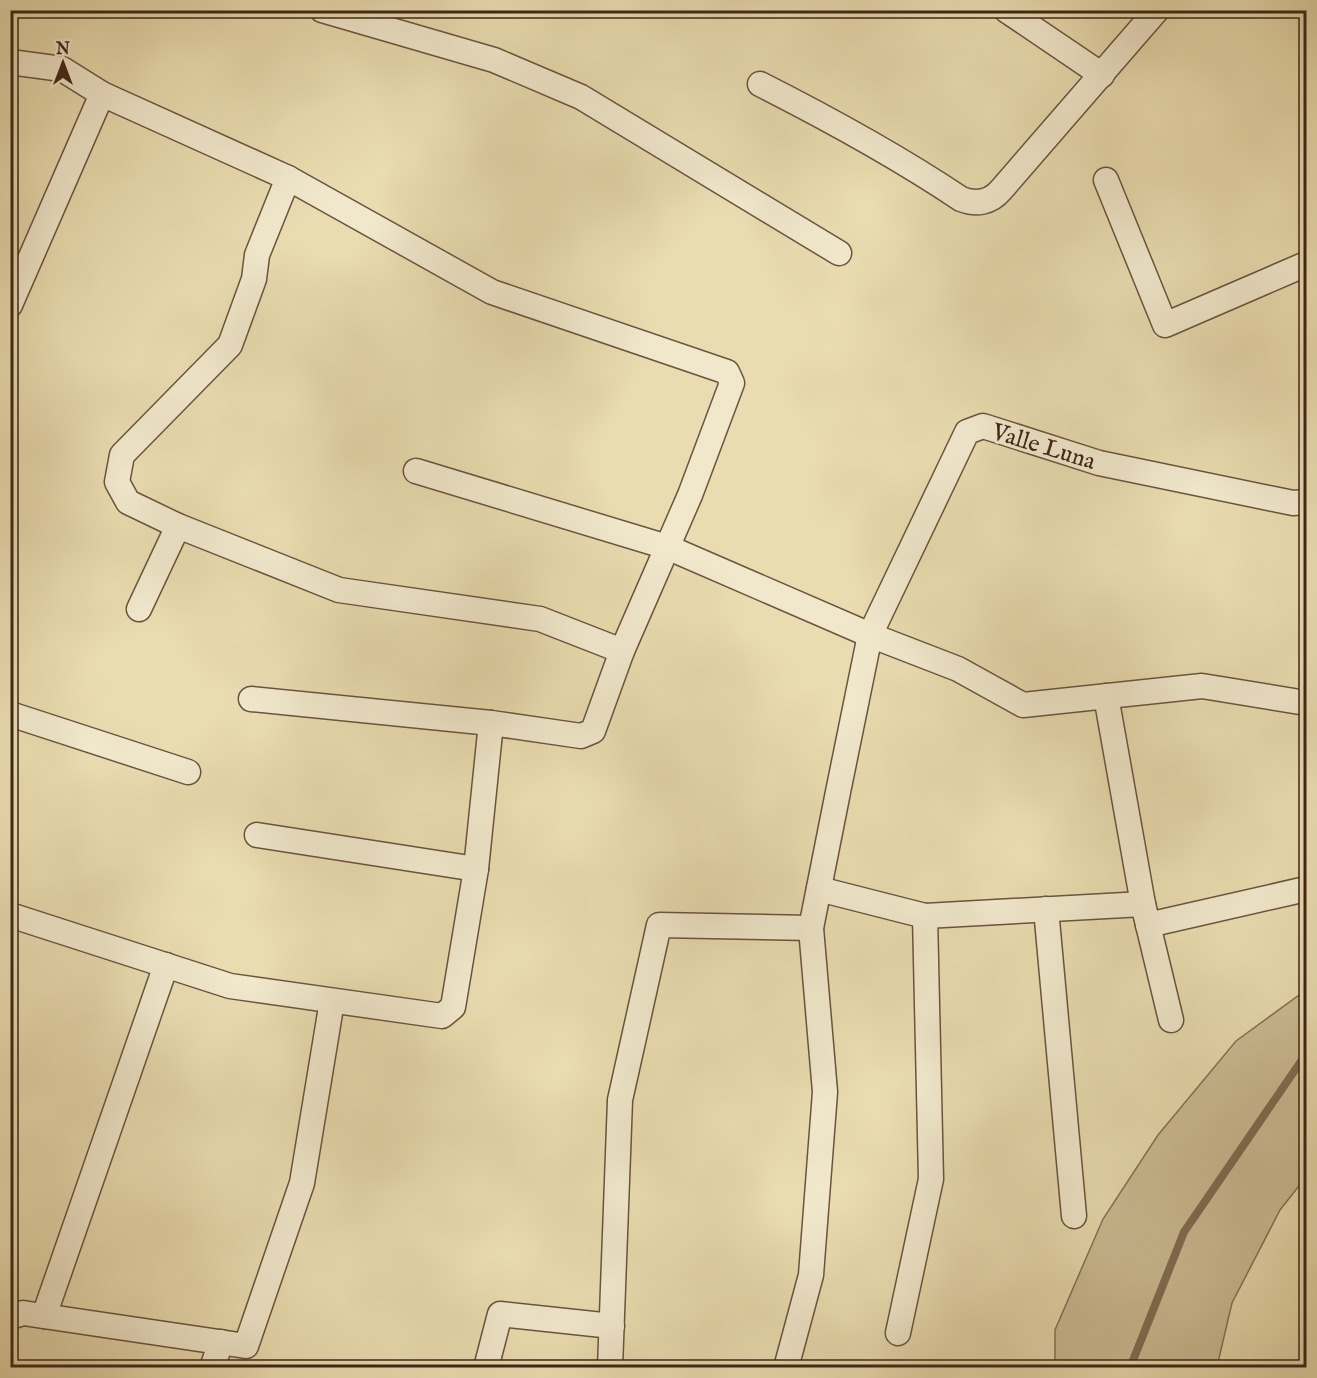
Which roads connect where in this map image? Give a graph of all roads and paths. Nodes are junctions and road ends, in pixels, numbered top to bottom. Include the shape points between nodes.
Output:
1 (322, 10) edge
2 (1005, 10) edge
3 (1157, 10) edge
4 (10, 62) edge
5 (1102, 75) junction
6 (760, 84) dead end
7 (102, 94) junction
8 (288, 178) junction
9 (1106, 180) dead end
10 (839, 253) dead end
11 (1306, 264) edge
12 (10, 305) edge
13 (416, 471) dead end
14 (1306, 502) edge
15 (178, 526) junction
16 (667, 547) junction
17 (139, 609) dead end
18 (870, 635) junction
19 (622, 651) junction
20 (1106, 696) junction
21 (250, 699) dead end
22 (1306, 703) edge
23 (10, 714) edge
24 (491, 723) junction
25 (188, 772) dead end
26 (257, 835) dead end
27 (476, 869) junction
28 (819, 889) junction
29 (1306, 889) edge
30 (1046, 909) junction
31 (10, 915) edge
32 (1146, 915) junction
33 (925, 916) junction
34 (811, 928) junction
35 (166, 965) junction
36 (332, 1001) junction
37 (1171, 1020) dead end
38 (1074, 1216) dead end
39 (44, 1316) junction
40 (10, 1317) edge
41 (612, 1326) junction
42 (898, 1333) dead end
43 (221, 1342) junction
44 (212, 1368) edge
45 (486, 1368) edge
46 (610, 1368) edge
47 (786, 1368) edge

1 - 10 street via 494,60 581,97
2 - 5 street
3 - 5 street
4 - 7 street via 62,69
5 - 6 street via 995,197 979,202 961,199 884,150
7 - 8 street
7 - 12 street
8 - 15 street via 257,255 254,279 230,345 122,455 117,482 128,502
8 - 16 street via 492,292 727,372 732,383
9 - 11 street via 1165,325
13 - 16 street
14 - 18 street, Valle Luna via 1293,503 1099,463 983,426 967,432
15 - 17 street
15 - 19 street via 339,590 540,619
16 - 18 street
16 - 19 street
18 - 20 street via 958,669 1023,705
18 - 28 street, Valle Luna
19 - 24 street via 592,731 581,736
20 - 22 street via 1202,686
20 - 32 street
21 - 24 street
23 - 25 street
24 - 27 street
26 - 27 street
27 - 36 street via 453,1007 442,1016
28 - 33 street
28 - 34 street, Valle Luna
29 - 32 street
30 - 32 street
30 - 33 street
30 - 38 street
31 - 35 street
32 - 37 street
33 - 42 street via 930,1179
34 - 41 street via 659,925 620,1100
34 - 47 street, Valle Luna via 825,1092 811,1275
35 - 36 street via 230,986
35 - 39 street
36 - 43 street via 302,1183 246,1346
39 - 40 street via 23,1313
39 - 43 street
41 - 45 street via 500,1314
41 - 46 street
43 - 44 street

